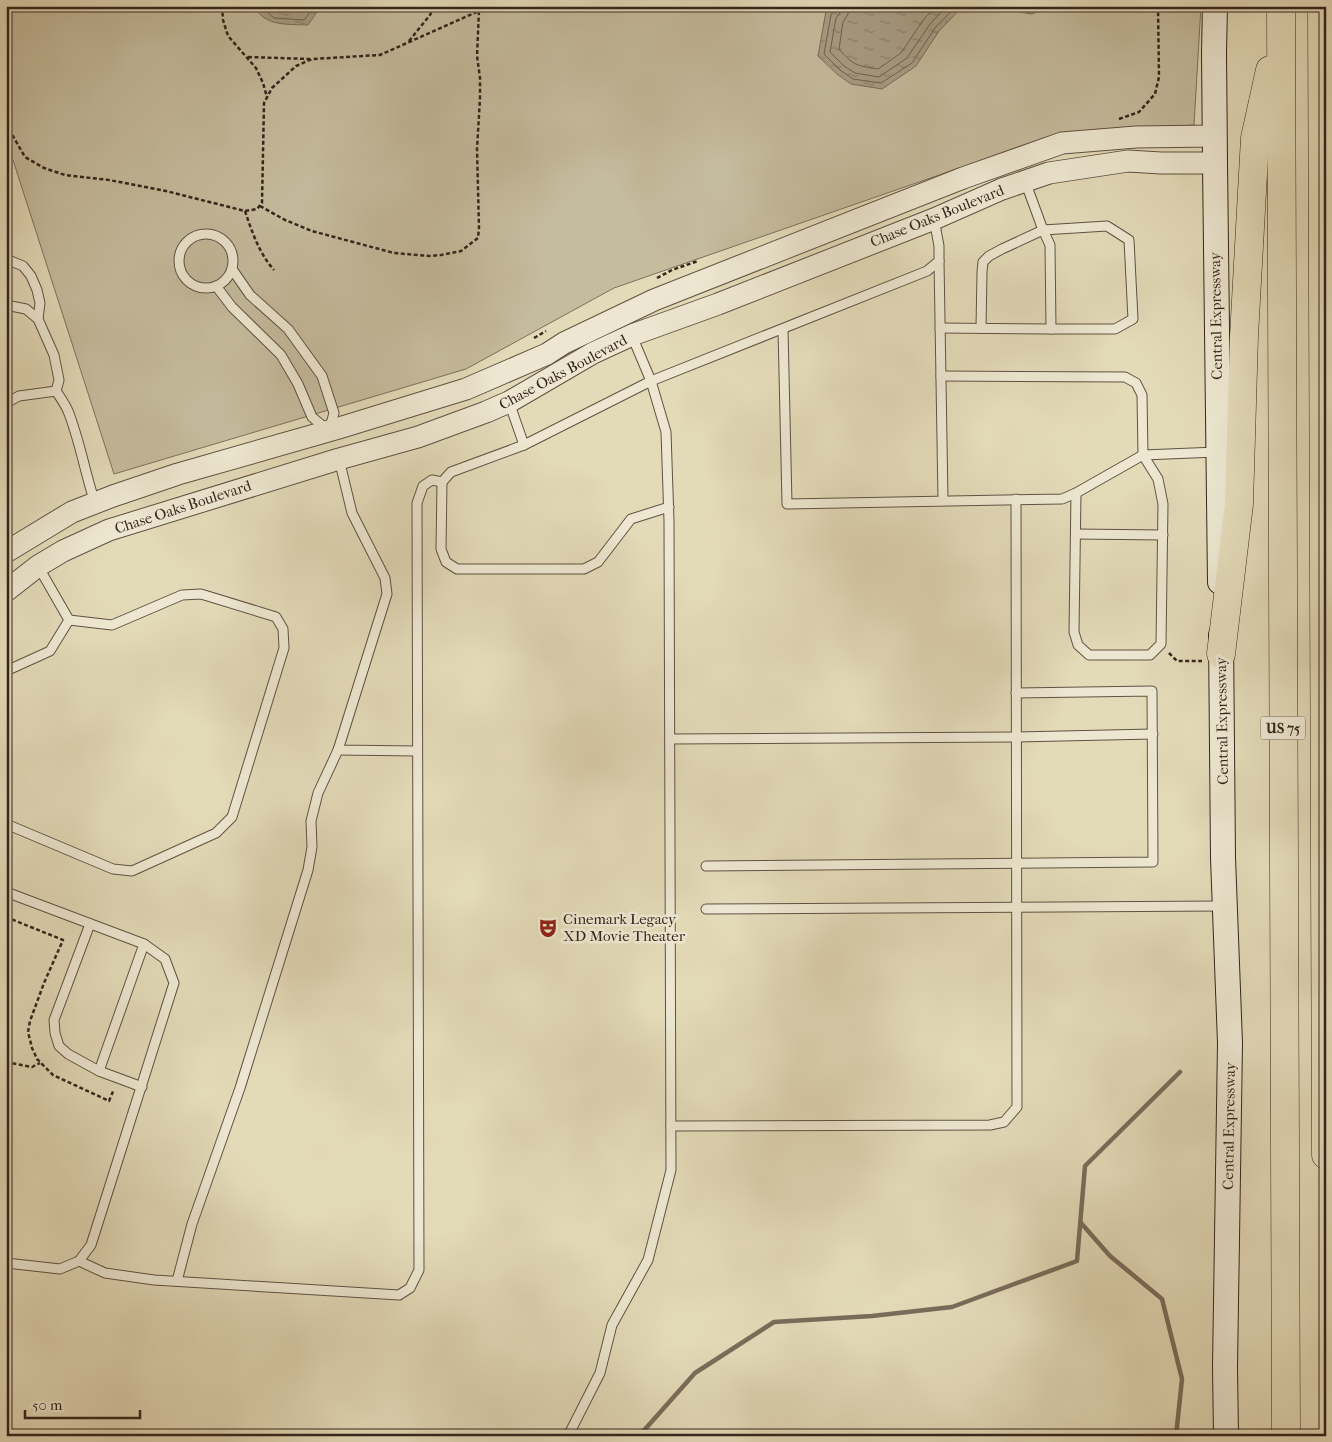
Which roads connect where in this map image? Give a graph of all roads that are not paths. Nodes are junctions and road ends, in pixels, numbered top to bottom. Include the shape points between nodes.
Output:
1 (1215, 6) edge
2 (1322, 6) edge
3 (1281, 13) edge
4 (1214, 136) junction
5 (1324, 152) edge
6 (1215, 162) junction
7 (1025, 181) junction
8 (925, 193) junction
9 (934, 219) junction
10 (1043, 230) junction
11 (6, 259) edge
12 (939, 261) junction
13 (232, 269) junction
14 (216, 286) junction
15 (6, 305) edge
16 (623, 314) junction
17 (38, 319) junction
18 (940, 328) junction
19 (981, 328) junction
20 (783, 329) junction
21 (1051, 329) junction
22 (632, 335) junction
23 (941, 376) junction
24 (651, 381) junction
25 (56, 391) junction
26 (509, 402) junction
27 (6, 403) edge
28 (329, 431) junction
29 (524, 445) junction
30 (1219, 452) junction
31 (1143, 455) junction
32 (339, 459) junction
33 (442, 482) junction
34 (1076, 494) junction
35 (1016, 499) junction
36 (944, 500) junction
37 (95, 503) junction
38 (669, 507) junction
39 (1076, 534) junction
40 (1163, 535) junction
41 (15, 546) edge
42 (38, 566) junction
43 (6, 591) edge
44 (69, 620) junction
45 (1211, 657) junction
46 (6, 671) edge
47 (1016, 693) junction
48 (1153, 734) junction
49 (1016, 737) junction
50 (670, 739) junction
51 (338, 750) junction
52 (417, 751) junction
53 (6, 824) edge
54 (1017, 864) junction
55 (706, 866) dead end
56 (6, 892) edge
57 (1225, 906) junction
58 (1017, 908) junction
59 (706, 909) dead end
60 (90, 924) junction
61 (144, 944) junction
62 (99, 1071) junction
63 (142, 1087) junction
64 (671, 1126) junction
65 (1326, 1155) edge
66 (79, 1261) junction
67 (6, 1263) edge
68 (177, 1281) junction
69 (1225, 1367) junction
70 (568, 1436) edge
71 (1212, 1436) edge
72 (1226, 1436) edge
73 (1286, 1436) edge

1 - 4 main road, Central Expressway
2 - 5 highway, US 75
3 - 45 highway via 1255,138 1239,504
3 - 73 highway, US 75
4 - 6 main road, Central Expressway
4 - 8 street, Chase Oaks Boulevard via 1136,137 1062,143
5 - 65 highway, US 75
6 - 7 street, Chase Oaks Boulevard via 1128,161 1049,173
6 - 30 main road, Central Expressway
7 - 9 street, Chase Oaks Boulevard
7 - 10 lane
8 - 9 street
8 - 16 street, Chase Oaks Boulevard
9 - 12 lane
9 - 22 street, Chase Oaks Boulevard
10 - 19 lane via 988,256 983,262
10 - 21 lane via 1050,245
10 - 21 lane via 1107,226 1129,240 1133,319 1115,329
11 - 17 lane via 23,266 31,276 40,303
12 - 18 lane
12 - 20 lane via 927,271
13 - 14 lane via 226,280
13 - 14 lane via 229,245 220,237 208,233 188,240 179,255 182,274 197,286
13 - 28 lane via 250,295 288,329 322,376 334,413
14 - 28 lane via 232,307 281,355 312,417
15 - 17 lane via 26,309
16 - 22 street
16 - 28 street, Chase Oaks Boulevard via 547,354 466,389
17 - 25 lane via 54,355 59,380
18 - 19 lane
18 - 23 lane
19 - 21 lane
20 - 24 lane
20 - 36 lane via 787,504
22 - 24 lane
22 - 26 street, Chase Oaks Boulevard via 593,353
23 - 31 lane via 1124,376 1136,384 1142,395
23 - 36 lane
24 - 29 lane
24 - 38 lane via 666,432
25 - 27 lane via 18,396
25 - 37 lane via 68,409
26 - 29 lane
26 - 32 street, Chase Oaks Boulevard via 418,437
28 - 32 street
28 - 37 street, Chase Oaks Boulevard via 178,474
29 - 33 lane via 450,472
30 - 31 lane
30 - 45 main road, Central Expressway
31 - 34 lane
31 - 40 lane via 1158,479 1163,504
32 - 42 street, Chase Oaks Boulevard via 109,530
32 - 51 lane via 352,513 385,578 387,594
33 - 38 lane via 441,549 446,562 457,568 584,569 598,562 631,519
33 - 52 lane via 432,480 423,486 417,503
34 - 35 lane via 1062,498
34 - 39 lane
35 - 36 lane
35 - 47 lane
37 - 41 street, Chase Oaks Boulevard via 72,512
38 - 50 lane
39 - 40 lane
39 - 40 lane via 1074,632 1078,645 1089,655 1150,655 1161,644
41 - 42 street
42 - 43 street, Chase Oaks Boulevard
42 - 44 lane
44 - 46 lane via 50,651
44 - 53 lane via 112,625 182,595 201,594 276,617 283,629 284,648 232,817 216,833 132,871 113,869
45 - 57 main road, Central Expressway
47 - 48 lane via 1152,691
47 - 49 lane
48 - 49 lane
48 - 54 lane via 1153,862
49 - 50 lane
49 - 54 lane
50 - 64 lane
51 - 52 lane
51 - 68 lane via 318,793 311,821 312,847 308,870 240,1088 192,1224
52 - 68 lane via 419,1270 410,1288 399,1295
54 - 55 lane
54 - 58 lane
56 - 60 lane
57 - 58 lane
57 - 69 main road, Central Expressway via 1230,1043
58 - 59 lane
58 - 64 lane via 1017,1107 1004,1122 980,1125
60 - 61 lane
60 - 62 lane via 54,1020 59,1046
61 - 62 lane
61 - 63 lane via 165,959 174,983
62 - 63 lane
63 - 66 lane via 91,1245
64 - 70 lane via 671,1170 648,1260 612,1325 600,1373
66 - 67 lane via 60,1269
66 - 68 lane via 105,1273
69 - 71 main road
69 - 72 main road, Central Expressway

